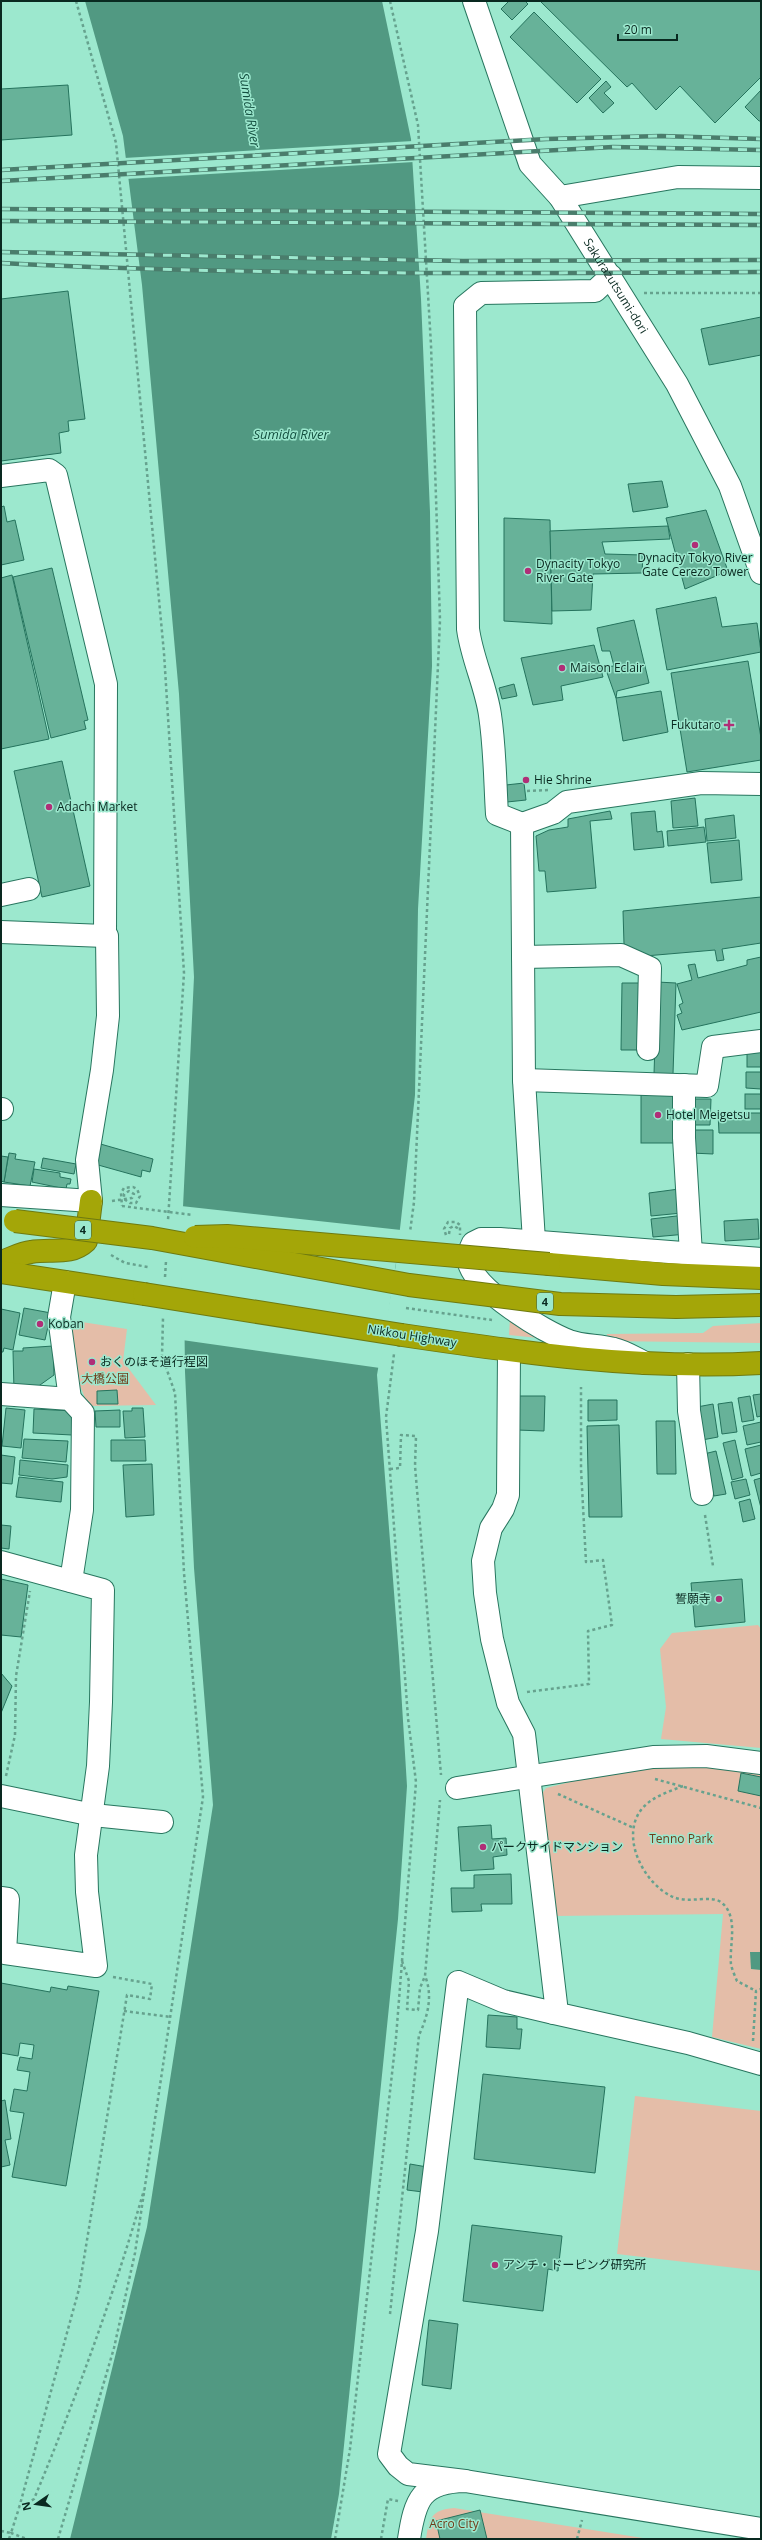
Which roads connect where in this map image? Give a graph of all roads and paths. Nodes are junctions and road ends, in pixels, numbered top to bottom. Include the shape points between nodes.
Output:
1 (390, 1) edge
2 (474, 1) edge
3 (761, 178) edge
4 (560, 197) junction
5 (616, 284) junction
6 (761, 294) edge
7 (1, 476) edge
8 (761, 573) edge
9 (761, 784) edge
10 (522, 824) junction
11 (30, 889) dead end
12 (1, 895) edge
13 (1, 932) edge
14 (105, 936) junction
15 (523, 957) junction
16 (761, 1041) edge
17 (648, 1049) dead end
18 (524, 1080) junction
19 (684, 1085) junction
20 (1, 1194) edge
21 (126, 1198) dead end
22 (91, 1201) junction
23 (122, 1206) dead end
24 (8, 1220) edge
25 (460, 1237) dead end
26 (152, 1238) junction
27 (451, 1238) dead end
28 (409, 1240) dead end
29 (534, 1241) junction
30 (691, 1254) junction
31 (761, 1259) edge
32 (1, 1262) edge
33 (1, 1272) edge
34 (761, 1278) edge
35 (65, 1282) junction
36 (761, 1306) edge
37 (406, 1308) dead end
38 (495, 1321) dead end
39 (399, 1341) junction
40 (509, 1351) junction
41 (761, 1363) edge
42 (688, 1364) junction
43 (650, 1365) junction
44 (581, 1387) dead end
45 (1, 1394) edge
46 (70, 1399) junction
47 (390, 1469) junction
48 (702, 1494) joint
49 (1, 1562) edge
50 (713, 1566) dead end
51 (33, 1571) junction
52 (71, 1581) junction
53 (527, 1699) dead end
54 (653, 1757) junction
55 (761, 1763) edge
56 (530, 1779) junction
57 (682, 1786) junction
58 (446, 1790) junction
59 (1, 1795) edge
60 (761, 1808) edge
61 (93, 1815) junction
62 (162, 1822) dead end
63 (634, 1828) junction
64 (1, 1898) edge
65 (402, 1960) junction
66 (425, 1976) junction
67 (130, 1980) dead end
68 (761, 1989) edge
69 (756, 1991) junction
70 (124, 2011) junction
71 (554, 2013) junction
72 (171, 2017) dead end
73 (756, 2062) edge
74 (147, 2178) dead end
75 (390, 2318) dead end
76 (465, 2481) junction
77 (19, 2508) junction
78 (761, 2529) edge
79 (1, 2531) edge
80 (735, 2532) edge
81 (11, 2533) junction
82 (9, 2539) edge
83 (27, 2539) edge
84 (335, 2539) edge
85 (409, 2539) edge

1 - 28 path via 418,125 431,345 440,620 416,1163
2 - 4 street, Sakurazutsumi-dori via 530,164
3 - 4 street via 678,177
4 - 5 street, Sakurazutsumi-dori
5 - 6 path
5 - 8 street, Sakurazutsumi-dori via 677,384 730,486
5 - 10 street via 596,291 481,292 465,306 469,634 491,716 497,814
7 - 14 street via 48,470 56,474 106,684
9 - 10 street via 701,783 567,802 553,813
10 - 15 street
11 - 12 street
13 - 14 street
14 - 22 street via 108,1016 87,1160
15 - 17 street via 621,955 650,968
15 - 18 street
16 - 19 street via 713,1046 706,1086
18 - 19 street
18 - 29 street
19 - 30 street via 684,1138
20 - 22 street
21 - 23 path via 132,1198 134,1194 129,1191 124,1194 124,1199 136,1203 140,1196 138,1189 124,1188 121,1193
22 - 32 highway via 86,1241 79,1248 31,1252
24 - 26 highway, 4, bridge
25 - 27 path, bridge via 460,1225 448,1222 445,1232
26 - 34 highway, 4, bridge via 227,1236 663,1274
26 - 36 highway, 4, bridge via 409,1285 560,1304
29 - 30 street
29 - 43 street via 475,1240 468,1252 469,1263 484,1288 545,1329 570,1341 615,1349
30 - 31 street
33 - 35 highway
35 - 39 highway, Nikkou Highway, bridge
35 - 46 street via 59,1317
37 - 38 path
39 - 40 highway, Nikkou Highway
39 - 47 path via 386,1416
40 - 43 highway, Nikkou Highway
40 - 56 street via 508,1495 504,1509 491,1528 483,1560 492,1639 508,1703 524,1734
41 - 42 highway, Nikkou Highway
42 - 43 highway, Nikkou Highway
42 - 48 street via 689,1411
44 - 53 path via 581,1470 586,1562 603,1560 612,1626 588,1631 589,1684 527,1692
45 - 46 street
46 - 52 street via 83,1413 82,1510
47 - 58 path via 400,1468 401,1435 416,1436 415,1466
47 - 65 path via 408,1718 416,1782
48 - 50 path
49 - 51 street
51 - 52 street
51 - 59 path via 16,1676 15,1735
52 - 61 street via 102,1590 101,1702
54 - 55 street via 706,1756
54 - 56 street
54 - 57 path via 651,1778
56 - 58 street
56 - 63 path
56 - 71 street via 556,2004
57 - 60 path
57 - 63 path via 654,1798 640,1810
58 - 66 path
59 - 61 street
61 - 62 street
61 - 64 street via 86,1855 87,1892 96,1966 6,1953 8,1899
63 - 69 path via 632,1840 640,1865 654,1883 672,1897 692,1901 712,1898 723,1903 730,1916 731,1965 737,1982
65 - 66 path via 409,1981 407,2010 418,2010 420,1988
65 - 84 path via 396,2038 350,2449
66 - 75 path via 429,1987 427,2018 420,2035
67 - 70 path via 152,1984 150,1999 127,1995
68 - 69 path
69 - 73 path
70 - 72 path
70 - 77 path via 79,2289
71 - 73 street via 688,2043
71 - 76 street via 503,2001 458,1982 427,2231 390,2454 398,2466 408,2474
74 - 77 path via 128,2248 76,2396 34,2500
76 - 80 street
76 - 85 street via 451,2481 429,2488 422,2495 416,2504
77 - 81 path
78 - 80 street
79 - 81 path
81 - 82 path
81 - 83 path

